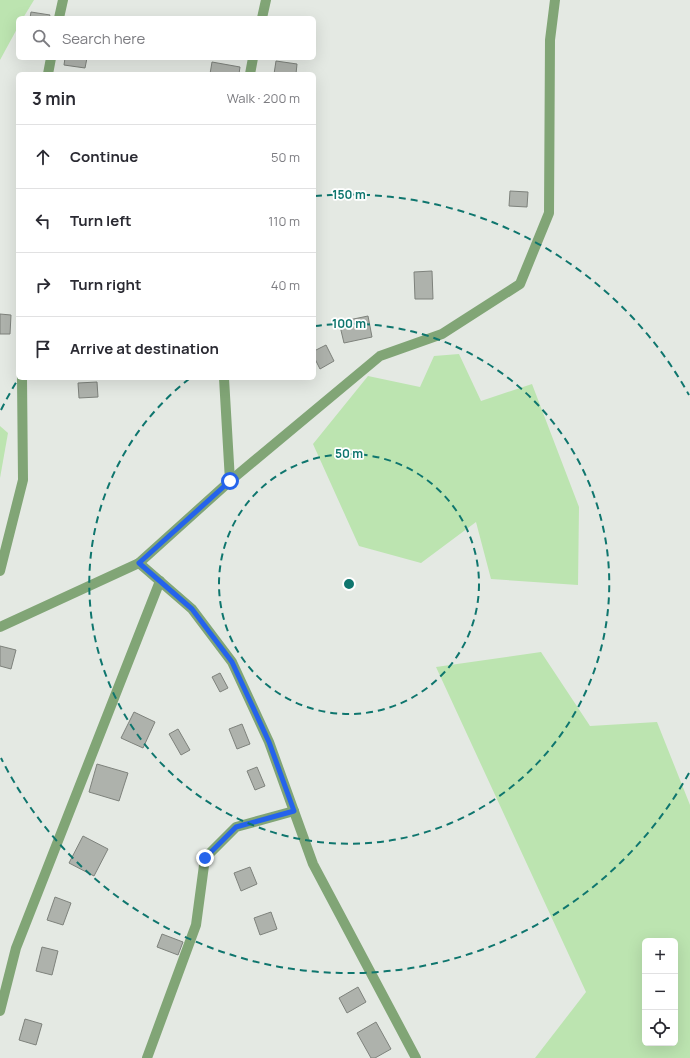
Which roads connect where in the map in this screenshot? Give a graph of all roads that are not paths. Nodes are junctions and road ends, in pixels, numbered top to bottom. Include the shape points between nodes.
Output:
1 (63, 0) edge
2 (266, 0) edge
3 (555, 0) edge
4 (59, 16) edge
5 (262, 16) edge
6 (51, 60) edge
7 (253, 60) edge
8 (48, 72) edge
9 (250, 72) edge
10 (22, 380) edge
11 (224, 380) edge
12 (230, 481) junction
13 (139, 563) junction
14 (0, 570) edge
15 (160, 581) junction
16 (0, 627) edge
17 (294, 811) junction
18 (0, 1011) edge
19 (147, 1058) edge
20 (416, 1058) edge

1 - 4 street
2 - 5 street
3 - 12 street via 550,40 549,213 520,284 442,334 380,356
6 - 8 street
7 - 9 street
10 - 14 street via 23,480
11 - 12 street
12 - 13 street
13 - 15 street
13 - 16 street
15 - 17 street via 192,609 232,662 269,742
15 - 18 street via 16,948
17 - 19 street via 236,827 205,858 196,925
17 - 20 street via 313,864

